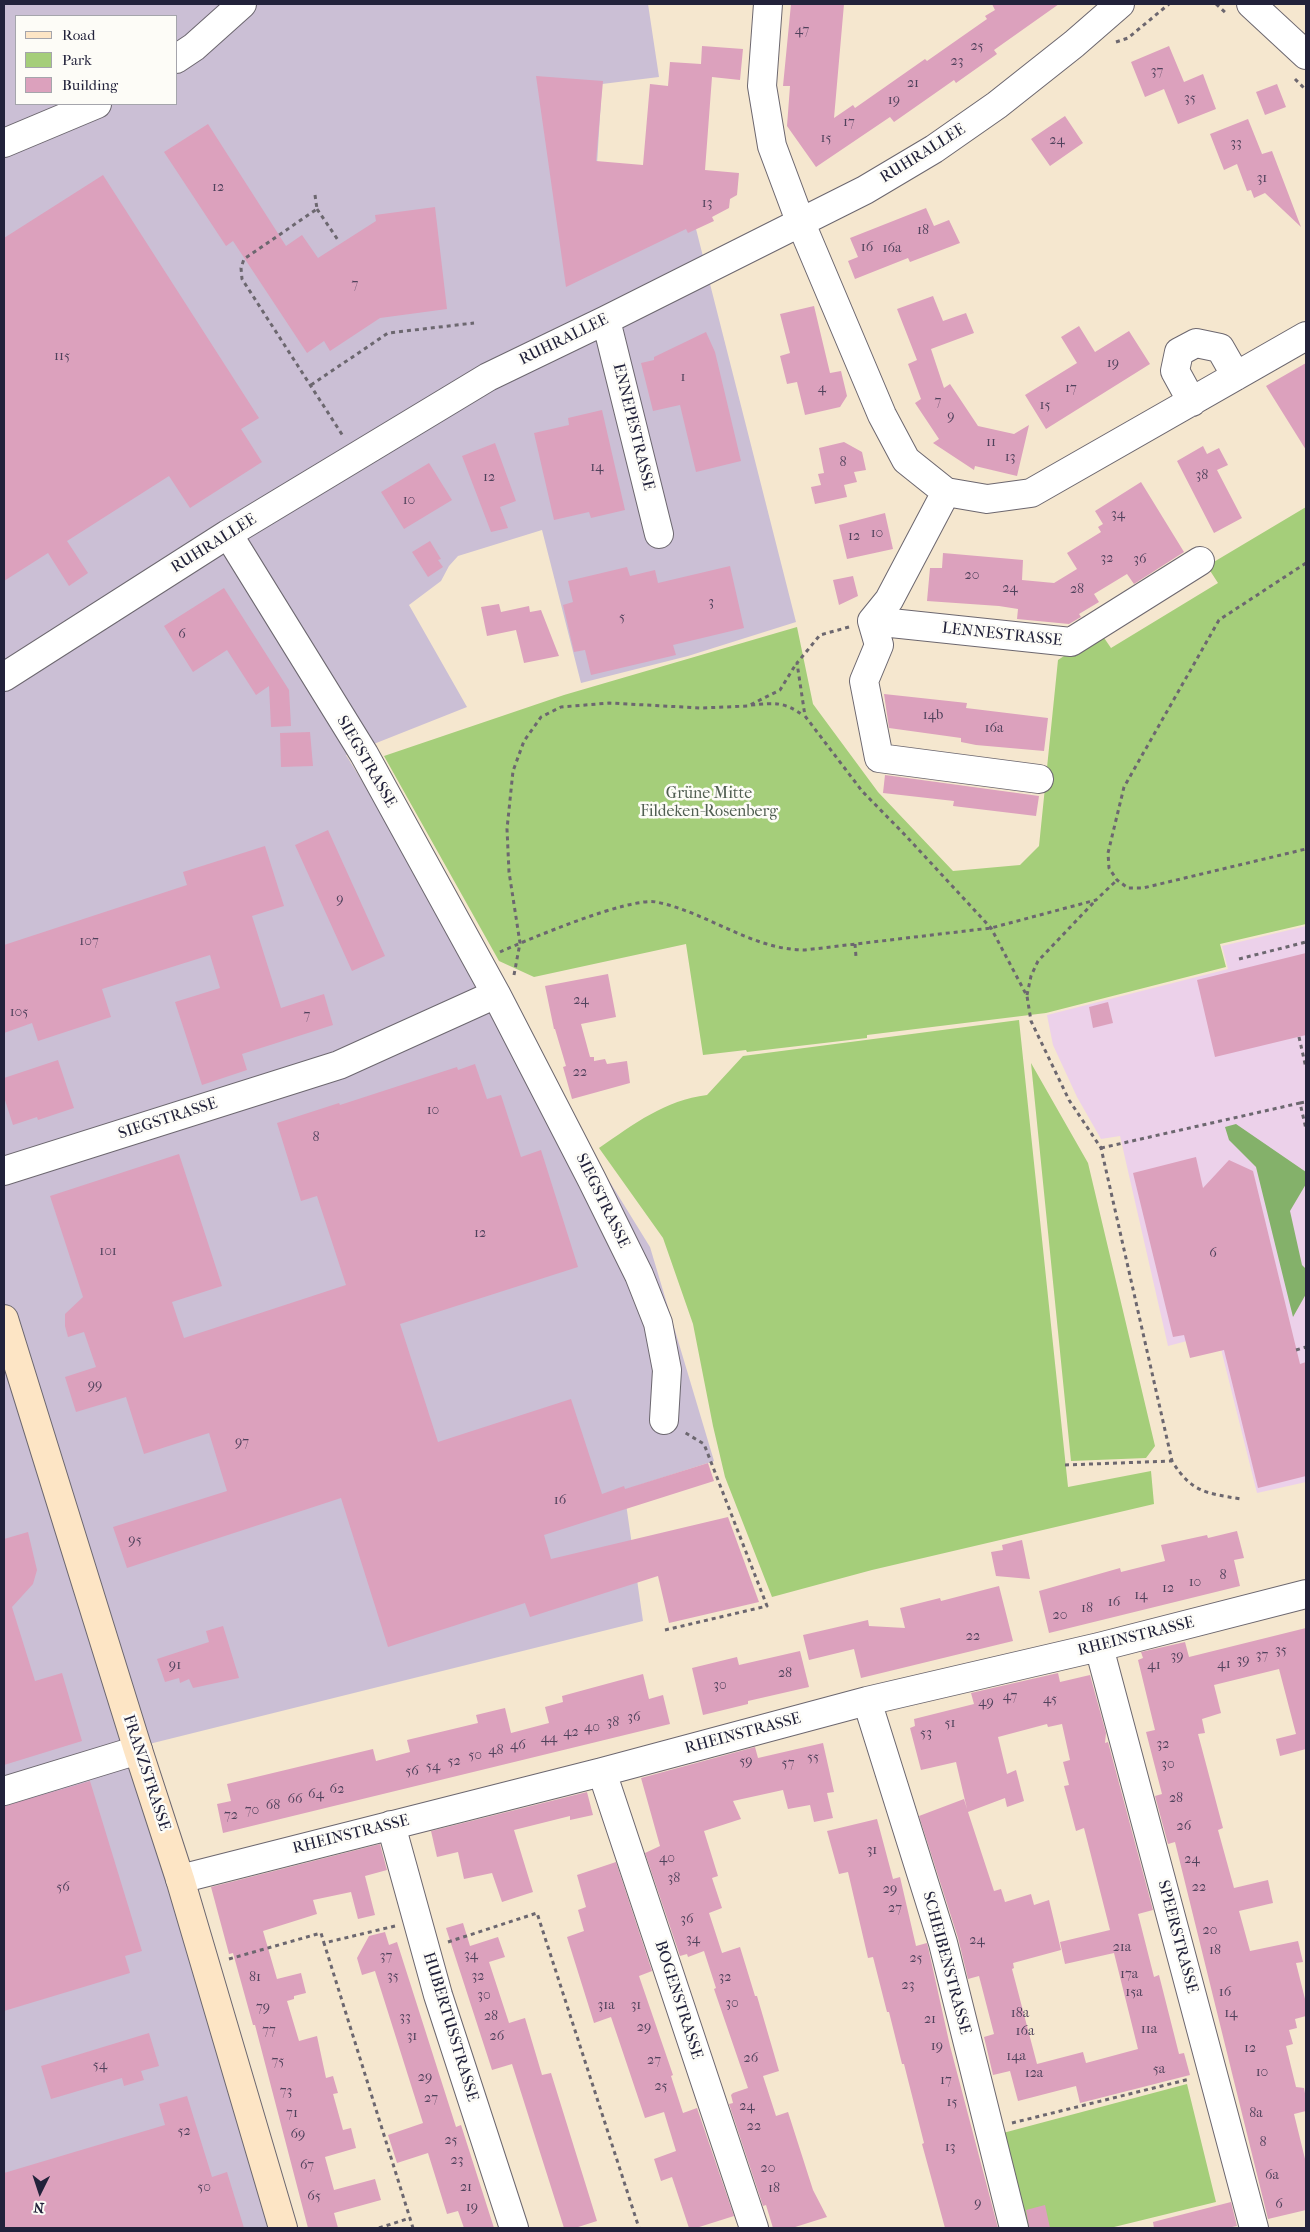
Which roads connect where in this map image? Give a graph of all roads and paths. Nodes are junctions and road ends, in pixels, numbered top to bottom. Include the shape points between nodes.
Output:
1 (242, 4) edge
2 (768, 4) edge
3 (1120, 4) edge
4 (1251, 4) edge
5 (1306, 55) edge
6 (178, 58) edge
7 (95, 105) edge
8 (4, 143) edge
9 (315, 195) dead end
10 (317, 209) junction
11 (800, 221) junction
12 (338, 240) dead end
13 (606, 320) junction
14 (474, 323) dead end
15 (1306, 336) edge
16 (1236, 376) junction
17 (311, 386) junction
18 (1192, 402) junction
19 (343, 436) dead end
20 (946, 492) junction
21 (228, 534) junction
22 (659, 534) dead end
23 (1200, 560) dead end
24 (1306, 563) edge
25 (872, 622) junction
26 (797, 663) junction
27 (4, 677) edge
28 (748, 706) junction
29 (804, 716) junction
30 (1039, 779) dead end
31 (1306, 849) edge
32 (1117, 880) junction
33 (1096, 900) junction
34 (991, 928) junction
35 (1306, 942) edge
36 (855, 944) junction
37 (856, 957) dead end
38 (1238, 959) dead end
39 (496, 994) junction
40 (1027, 996) junction
41 (1299, 1037) dead end
42 (1306, 1068) edge
43 (1306, 1102) edge
44 (1300, 1103) junction
45 (1306, 1129) edge
46 (1101, 1148) junction
47 (4, 1171) edge
48 (4, 1319) edge
49 (1306, 1347) edge
50 (1296, 1350) dead end
51 (664, 1420) joint
52 (1172, 1461) junction
53 (1066, 1465) dead end
54 (1241, 1499) dead end
55 (1306, 1594) edge
56 (666, 1630) dead end
57 (1098, 1646) junction
58 (866, 1701) junction
59 (138, 1750) junction
60 (602, 1772) junction
61 (4, 1790) edge
62 (391, 1825) junction
63 (180, 1879) junction
64 (417, 1920) junction
65 (324, 1943) junction
66 (425, 1949) junction
67 (206, 1965) junction
68 (1214, 2074) junction
69 (989, 2128) junction
70 (410, 2218) junction
71 (283, 2228) edge
72 (378, 2228) edge
73 (413, 2228) edge
74 (514, 2228) edge
75 (639, 2228) edge
76 (754, 2228) edge
77 (1014, 2228) edge
78 (1254, 2228) edge

1 - 6 street
2 - 11 street via 762,86 772,146
3 - 11 street, RUHRALLEE via 997,105 934,149 865,190
4 - 5 street
7 - 8 street
9 - 10 path
10 - 12 path
10 - 17 path via 244,259 242,268 242,279
11 - 13 street, RUHRALLEE
11 - 20 street via 882,415 906,460
13 - 21 street, RUHRALLEE via 488,377
13 - 22 street, ENNEPESTRASSE
14 - 17 path via 388,333
15 - 16 street
16 - 18 street
16 - 18 street via 1220,348 1196,343 1179,352 1174,371
17 - 19 path
18 - 20 street via 1031,493 987,499
20 - 25 street via 889,600
21 - 27 street, RUHRALLEE
21 - 39 street, SIEGSTRASSE via 364,754
23 - 25 street, LENNESTRASSE via 1072,642
24 - 32 path via 1232,610 1212,632 1124,787 1108,853 1109,868
25 - 26 path via 820,635
25 - 30 street via 879,645 864,681 879,758
26 - 28 path via 780,690
26 - 29 path
28 - 29 path via 776,702
28 - 36 path via 701,708 609,703 561,706 541,717 524,741 513,771 507,829 509,872 520,943 643,901 672,907 785,949
29 - 34 path via 862,791
31 - 32 path via 1143,888 1128,888
32 - 33 path
33 - 34 path
33 - 40 path via 1038,961
34 - 36 path
34 - 40 path
35 - 38 path
36 - 37 path
39 - 47 street, SIEGSTRASSE via 339,1065
39 - 51 street, SIEGSTRASSE via 592,1180 658,1323 667,1370
40 - 46 path via 1031,1021 1065,1091
41 - 42 path
43 - 44 path
44 - 45 path
44 - 46 path
46 - 52 path
48 - 59 street, FRANZSTRASSE
49 - 50 path
51 - 56 path via 704,1444 767,1606
52 - 53 path
52 - 54 path via 1184,1479 1208,1494
55 - 57 street, RHEINSTRASSE
57 - 58 street, RHEINSTRASSE
57 - 68 street, SPEERSTRASSE
58 - 60 street, RHEINSTRASSE
58 - 69 street, SCHEIBENSTRASSE via 943,1943
59 - 61 street
59 - 63 street, FRANZSTRASSE
60 - 62 street, RHEINSTRASSE
60 - 76 street, BOGENSTRASSE
62 - 63 street, RHEINSTRASSE
62 - 64 street, HUBERTUSSTRASSE
63 - 67 street, FRANZSTRASSE
64 - 65 path
64 - 66 street, HUBERTUSSTRASSE
65 - 67 path via 321,1933
65 - 70 path
66 - 74 street, HUBERTUSSTRASSE
66 - 75 path via 537,1913
67 - 71 street, FRANZSTRASSE
68 - 69 path
68 - 78 street, SPEERSTRASSE
69 - 77 street, SCHEIBENSTRASSE
70 - 72 path
70 - 73 path

